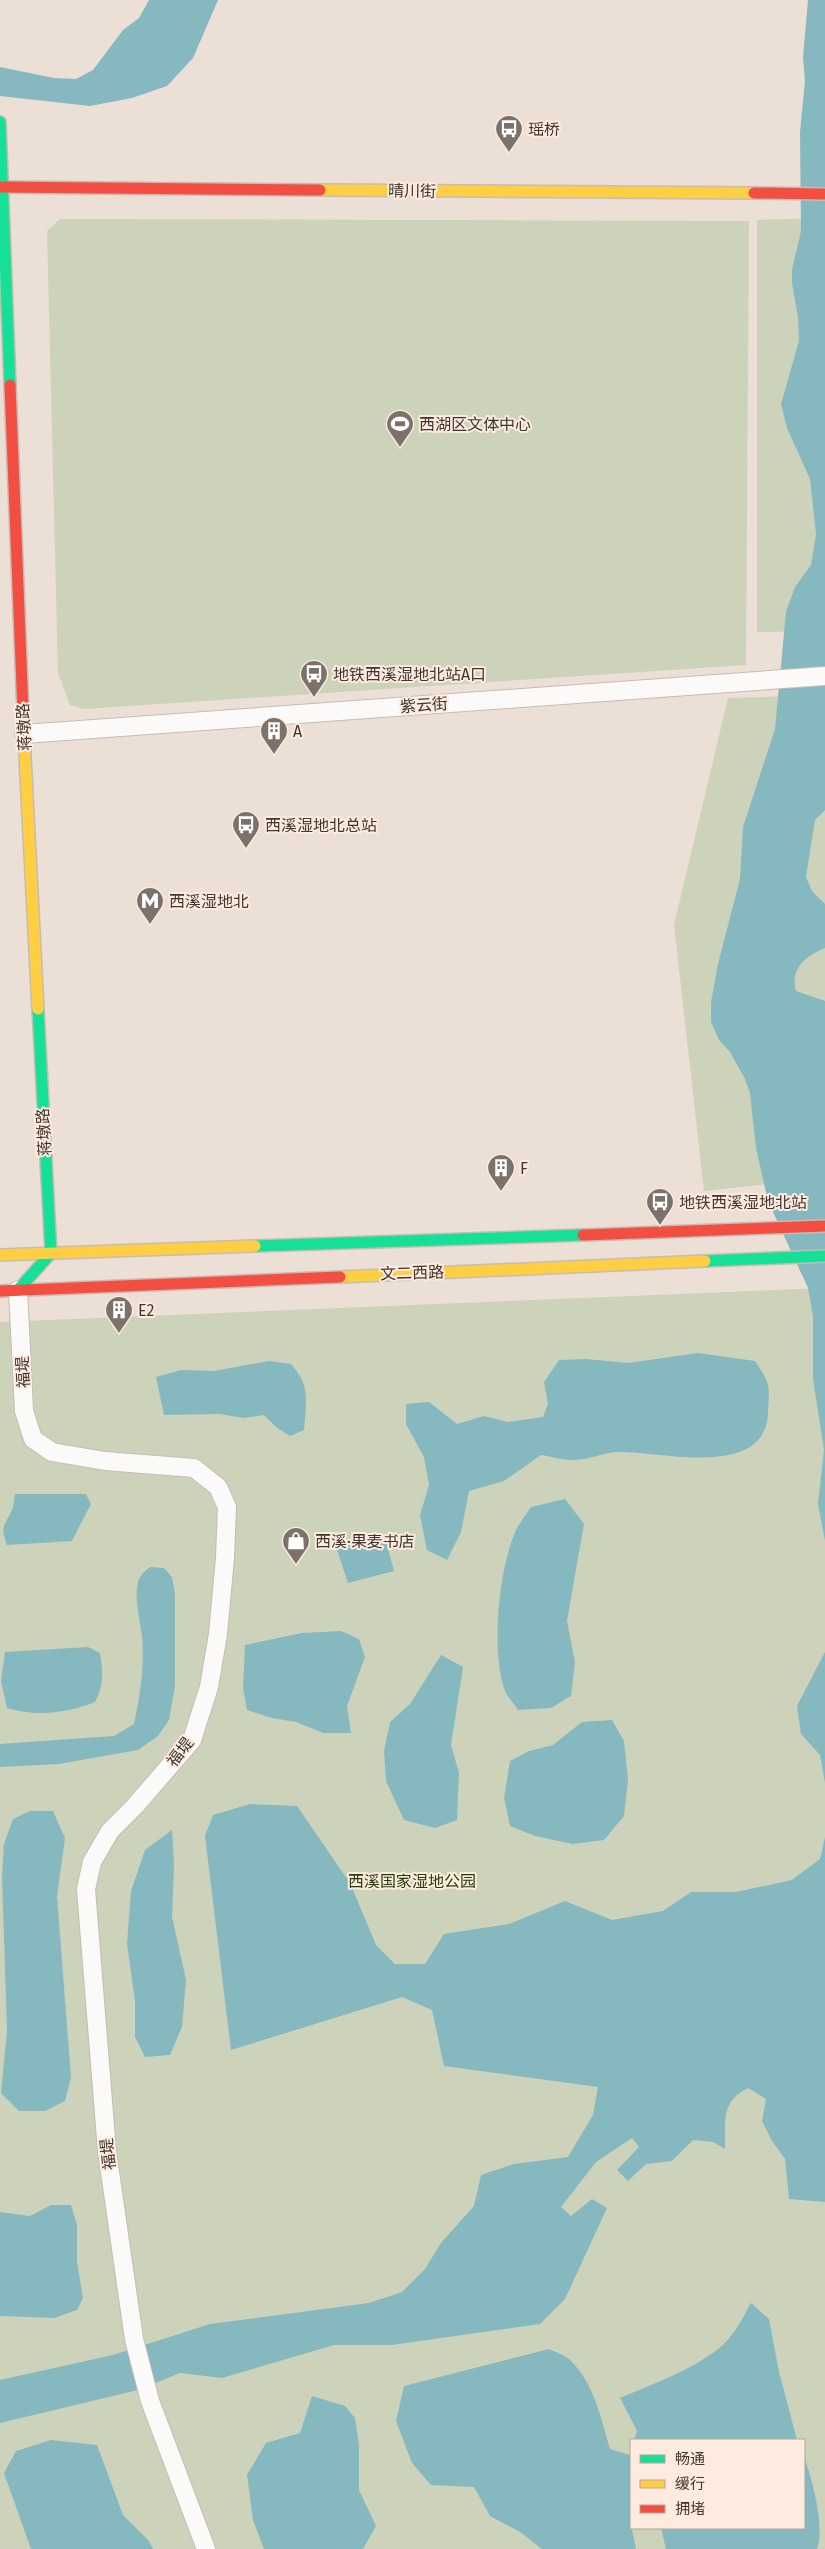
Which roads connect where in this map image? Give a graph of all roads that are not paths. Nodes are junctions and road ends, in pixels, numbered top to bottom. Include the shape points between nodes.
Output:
1 (0, 122) edge
2 (1, 138) edge
3 (1, 187) edge
4 (825, 194) edge
5 (825, 676) edge
6 (24, 734) junction
7 (825, 1226) edge
8 (51, 1253) junction
9 (0, 1255) edge
10 (825, 1256) edge
11 (15, 1286) junction
12 (0, 1291) edge
13 (206, 2549) edge

1 - 2 main road, 蒋墩路
2 - 3 main road, 蒋墩路
3 - 4 main road, 晴川街
3 - 6 main road, 蒋墩路
5 - 6 street, 紫云街
6 - 8 main road, 蒋墩路
7 - 8 main road, 文二西路
8 - 9 main road, 文二西路
8 - 11 main road
10 - 11 main road, 文二西路
11 - 12 main road, 文二西路
11 - 13 street, 福堤 via 24,1411 33,1439 52,1452 105,1461 194,1468 218,1487 227,1507 218,1634 209,1687 192,1740 110,1831 92,1862 86,1889 107,2151 134,2339 150,2401

